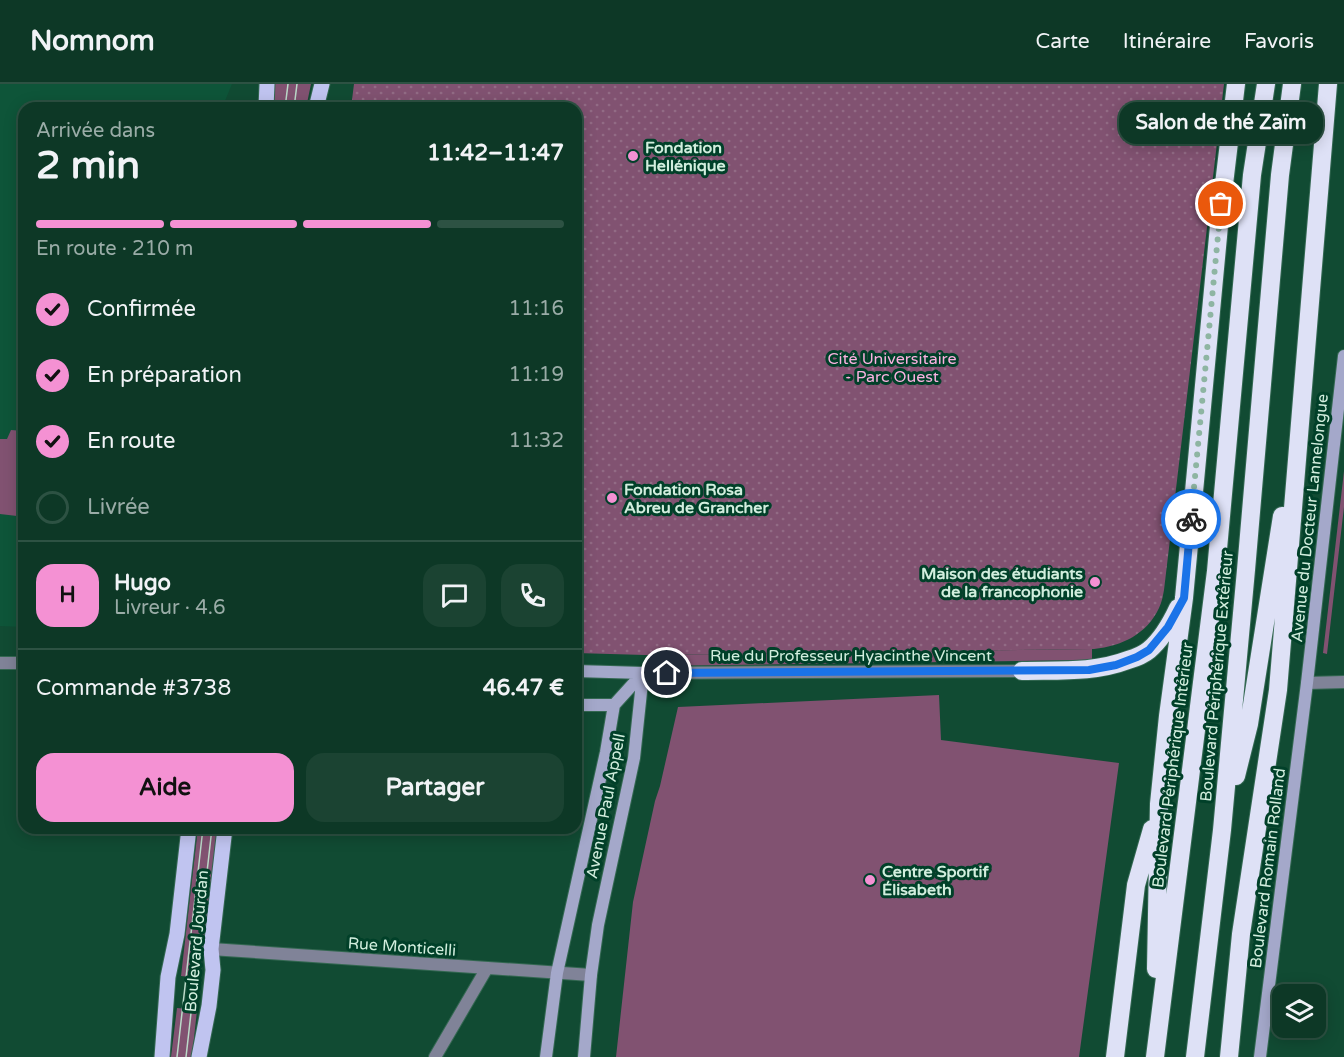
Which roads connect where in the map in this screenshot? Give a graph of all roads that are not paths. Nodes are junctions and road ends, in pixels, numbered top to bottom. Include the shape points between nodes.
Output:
1 (267, 84) edge
2 (322, 84) edge
3 (1236, 84) edge
4 (1266, 84) edge
5 (1292, 84) edge
6 (1328, 84) edge
7 (266, 102) edge
8 (318, 102) edge
9 (1344, 356) edge
10 (1305, 367) junction
11 (1184, 598) junction
12 (0, 663) edge
13 (18, 663) edge
14 (582, 671) edge
15 (1022, 671) joint
16 (643, 674) junction
17 (1344, 682) edge
18 (1307, 683) junction
19 (582, 705) edge
20 (614, 705) junction
21 (1159, 804) junction
22 (1222, 830) junction
23 (188, 834) edge
24 (224, 834) edge
25 (211, 949) junction
26 (488, 968) junction
27 (557, 973) junction
28 (591, 975) junction
29 (162, 1057) edge
30 (199, 1057) edge
31 (435, 1057) edge
32 (546, 1057) edge
33 (584, 1057) edge
34 (1115, 1057) edge
35 (1155, 1057) edge
36 (1195, 1057) edge
37 (1229, 1057) edge
38 (1260, 1057) edge

1 - 7 main road
2 - 8 main road
3 - 11 highway
4 - 35 highway, Boulevard Périphérique Intérieur via 1251,186 1216,571
5 - 22 highway, Boulevard Périphérique Extérieur via 1280,175
6 - 10 highway
9 - 18 street, Avenue du Docteur Lannelongue
10 - 22 highway via 1249,724
10 - 37 highway via 1278,690 1241,934
11 - 15 highway via 1168,627 1149,650 1137,657 1089,670
11 - 21 highway
12 - 13 street
14 - 16 street
15 - 16 street, Rue du Professeur Hyacinthe Vincent
16 - 20 street
16 - 28 street, Avenue Paul Appell via 634,758
17 - 18 street
18 - 38 street, Boulevard Romain Rolland
19 - 20 street
20 - 27 street, Avenue Paul Appell
21 - 34 highway via 1136,885
21 - 35 highway
22 - 36 highway, Boulevard Périphérique Extérieur
23 - 29 main road, Boulevard Jourdan via 168,977
24 - 25 main road, Boulevard Jourdan
25 - 26 street, Rue Monticelli
25 - 30 main road, Boulevard Jourdan via 209,1006
26 - 27 street, Rue Monticelli
26 - 31 street
27 - 28 street, Rue Monticelli
27 - 32 street, Avenue Paul Appell
28 - 33 street, Avenue Paul Appell

